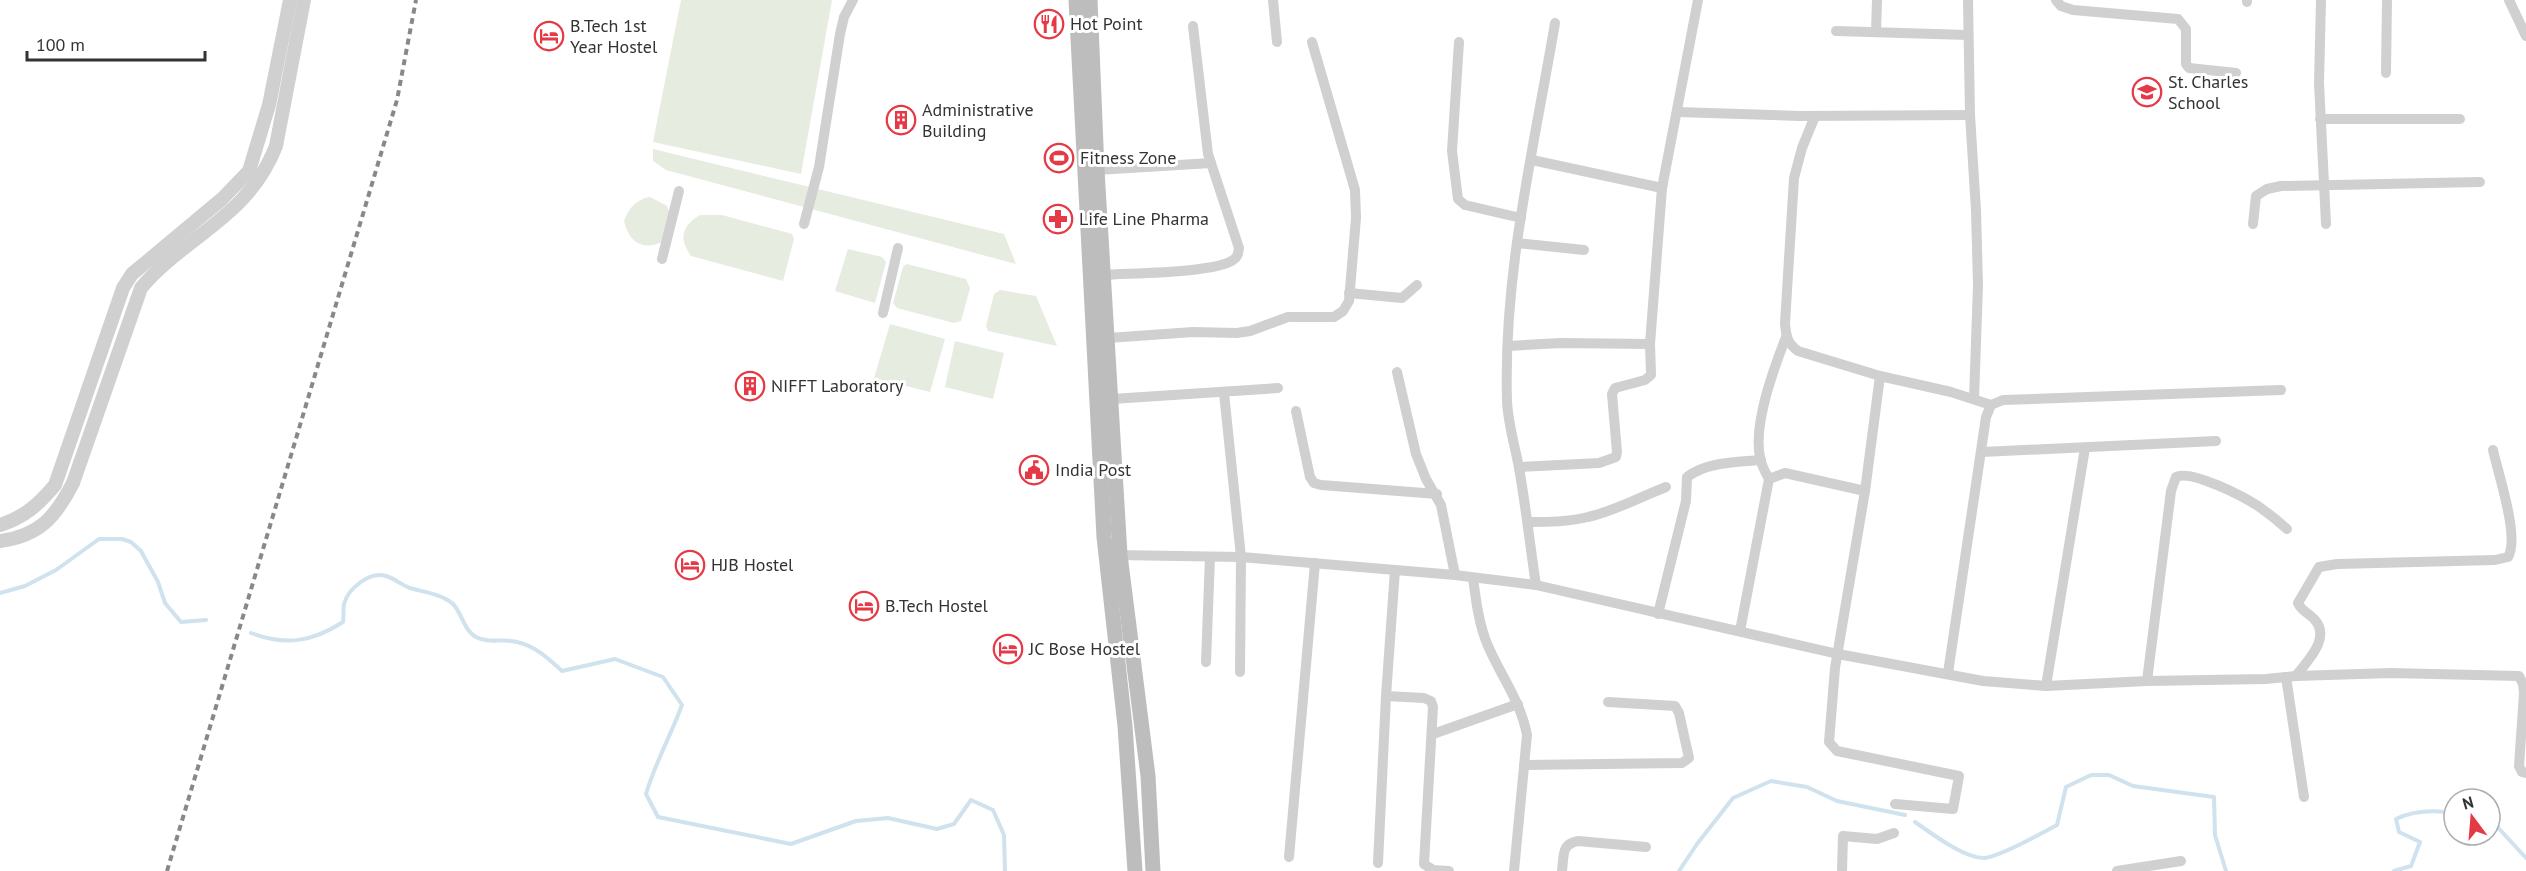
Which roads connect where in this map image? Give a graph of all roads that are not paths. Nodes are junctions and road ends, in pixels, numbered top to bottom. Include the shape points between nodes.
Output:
1 (290, 0) edge
2 (304, 0) edge
3 (854, 0) edge
4 (1076, 0) edge
5 (1090, 0) edge
6 (1273, 0) edge
7 (1698, 0) edge
8 (1877, 0) edge
9 (1968, 0) edge
10 (2056, 0) edge
11 (2321, 0) edge
12 (2387, 0) edge
13 (2510, 0) edge
14 (1556, 22) dead end
15 (1193, 26) dead end
16 (1836, 31) dead end
17 (1876, 32) junction
18 (1968, 35) junction
19 (2526, 36) edge
20 (1277, 42) dead end
21 (1312, 42) dead end
22 (1459, 42) dead end
23 (2386, 72) dead end
24 (2236, 73) dead end
25 (1677, 112) junction
26 (1970, 115) junction
27 (1815, 116) junction
28 (2320, 119) junction
29 (2460, 119) dead end
30 (1532, 160) junction
31 (1211, 163) junction
32 (1097, 170) junction
33 (2480, 182) dead end
34 (2323, 185) junction
35 (1662, 188) junction
36 (679, 191) dead end
37 (1521, 218) junction
38 (804, 224) dead end
39 (2253, 224) dead end
40 (2326, 224) dead end
41 (1517, 243) junction
42 (898, 248) dead end
43 (1584, 250) dead end
44 (663, 259) dead end
45 (1104, 275) junction
46 (1417, 285) dead end
47 (1349, 293) junction
48 (883, 313) dead end
49 (1786, 337) junction
50 (1108, 338) junction
51 (1650, 344) junction
52 (1508, 346) junction
53 (1397, 372) dead end
54 (1880, 376) junction
55 (1278, 388) dead end
56 (2281, 390) dead end
57 (1224, 393) junction
58 (1112, 399) junction
59 (1974, 399) junction
60 (1991, 405) junction
61 (1296, 411) dead end
62 (2216, 441) dead end
63 (2085, 448) junction
64 (2493, 450) dead end
65 (1982, 452) junction
66 (1761, 460) junction
67 (1519, 467) junction
68 (1769, 479) junction
69 (1666, 487) dead end
70 (1865, 491) junction
71 (1437, 494) junction
72 (1528, 522) junction
73 (0, 525) edge
74 (2287, 529) dead end
75 (0, 541) edge
76 (1113, 555) junction
77 (1210, 557) junction
78 (1241, 557) junction
79 (1315, 563) junction
80 (1395, 570) junction
81 (1455, 574) junction
82 (1473, 578) junction
83 (1536, 585) junction
84 (1658, 614) junction
85 (1740, 631) junction
86 (1838, 654) junction
87 (1206, 662) dead end
88 (1240, 672) dead end
89 (1948, 674) junction
90 (2291, 676) junction
91 (2147, 681) junction
92 (2046, 686) junction
93 (1386, 696) junction
94 (1608, 702) dead end
95 (1518, 704) junction
96 (1433, 734) junction
97 (1524, 765) junction
98 (2526, 773) edge
99 (2304, 797) dead end
100 (1894, 804) dead end
101 (1894, 833) dead end
102 (1646, 847) dead end
103 (1289, 857) dead end
104 (2181, 861) dead end
105 (1378, 863) dead end
106 (1153, 865) edge
107 (1135, 867) edge
108 (1449, 871) edge
109 (1514, 871) edge
110 (1563, 871) edge
111 (1842, 871) edge
112 (2117, 871) edge

1 - 73 street via 269,105 249,171 222,199 132,274 123,288 55,484 39,505
2 - 75 street via 276,146 267,168 227,216 141,288 74,483 60,510 27,534
3 - 38 street via 840,34 819,167
4 - 76 main road via 1083,171
5 - 32 main road
6 - 20 street
7 - 25 street
8 - 17 street
9 - 18 street
10 - 24 street via 2073,10 2178,19 2186,29 2189,68
11 - 28 street
12 - 23 street
13 - 19 street
14 - 30 street
15 - 31 street
16 - 17 street
17 - 18 street
18 - 26 street
21 - 47 street via 1355,190
22 - 37 street via 1452,151 1458,199 1465,205
25 - 27 street
25 - 35 street
26 - 27 street
26 - 59 street via 1978,285
27 - 49 street via 1794,178
28 - 29 street
28 - 34 street
30 - 35 street
30 - 37 street
31 - 32 street
31 - 45 street via 1239,248 1238,256 1208,268
32 - 45 main road
33 - 34 street
34 - 39 street via 2281,186 2260,192 2254,199
34 - 40 street
35 - 51 street
36 - 44 street
37 - 41 street
41 - 43 street
41 - 52 street
42 - 48 street
45 - 50 main road
46 - 47 street via 1402,298
47 - 50 street via 1343,311 1334,317 1288,317 1237,333
49 - 54 street via 1798,351
49 - 66 street via 1766,396
50 - 58 main road
51 - 52 street
51 - 67 street via 1650,378 1615,388 1612,394 1616,458 1599,463
52 - 67 street via 1508,413
53 - 71 street via 1416,454
54 - 59 street
54 - 70 street
55 - 57 street
56 - 60 street via 2003,400
57 - 58 street
57 - 78 street
58 - 76 main road
59 - 60 street
60 - 65 street
61 - 71 street via 1314,483
62 - 63 street
63 - 65 street
63 - 92 street
64 - 90 street via 2510,528 2512,548 2508,556 2495,560 2319,567 2298,603 2318,624 2319,643
65 - 89 street
66 - 68 street
66 - 84 street via 1706,467 1687,477 1686,501
67 - 72 street
68 - 70 street via 1785,473
68 - 85 street
69 - 72 street via 1608,512 1562,521
70 - 86 street
71 - 81 street
72 - 83 street
74 - 91 street via 2244,498 2200,479 2176,477
76 - 77 street
76 - 106 main road via 1148,776
76 - 107 main road
77 - 78 street
77 - 87 street
78 - 79 street
78 - 88 street
79 - 80 street
79 - 103 street
80 - 81 street
80 - 93 street
81 - 82 street
82 - 83 street
82 - 95 street via 1487,644
83 - 84 street
84 - 85 street
85 - 86 street
86 - 89 street
86 - 100 street via 1828,736 1831,746 1837,751 1959,776 1953,809
89 - 92 street
90 - 91 street
90 - 98 street via 2519,676 2524,693 2519,766
90 - 99 street
91 - 92 street
93 - 96 street via 1431,701
93 - 105 street
94 - 97 street via 1675,706 1689,758 1682,763
95 - 96 street
95 - 97 street via 1527,735
96 - 108 street via 1424,864 1433,870
97 - 109 street
101 - 111 street via 1877,839 1843,836
102 - 110 street via 1570,843 1564,849
104 - 112 street

